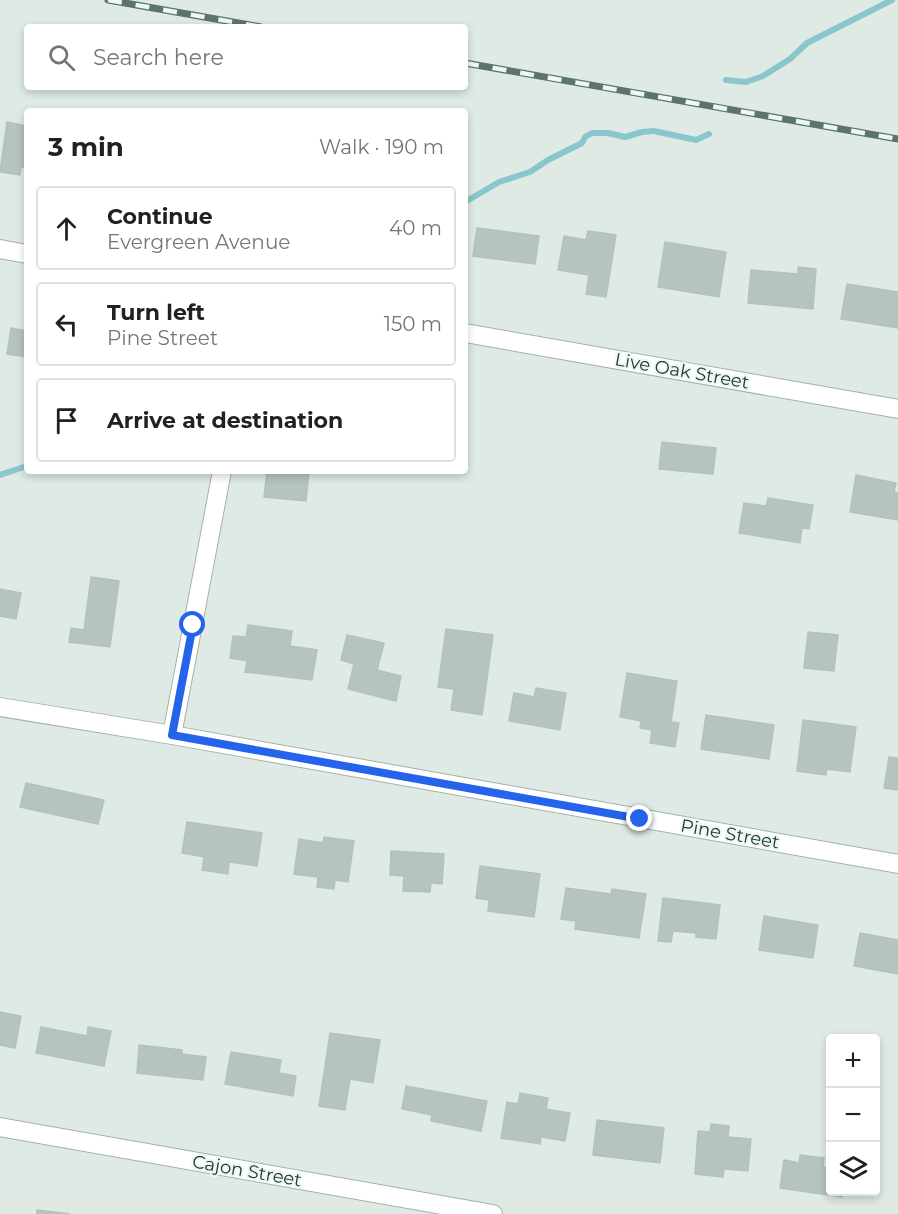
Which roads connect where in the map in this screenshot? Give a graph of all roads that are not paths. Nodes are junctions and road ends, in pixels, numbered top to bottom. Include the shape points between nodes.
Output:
1 (0, 249) edge
2 (24, 253) edge
3 (468, 334) edge
4 (898, 409) edge
5 (221, 474) edge
6 (0, 707) edge
7 (172, 735) junction
8 (898, 864) edge
9 (0, 1127) edge
10 (493, 1214) edge

1 - 2 street
3 - 4 street, Live Oak Street
5 - 7 street
6 - 7 street, Pine Street
7 - 8 street, Pine Street
9 - 10 street, Cajon Street

